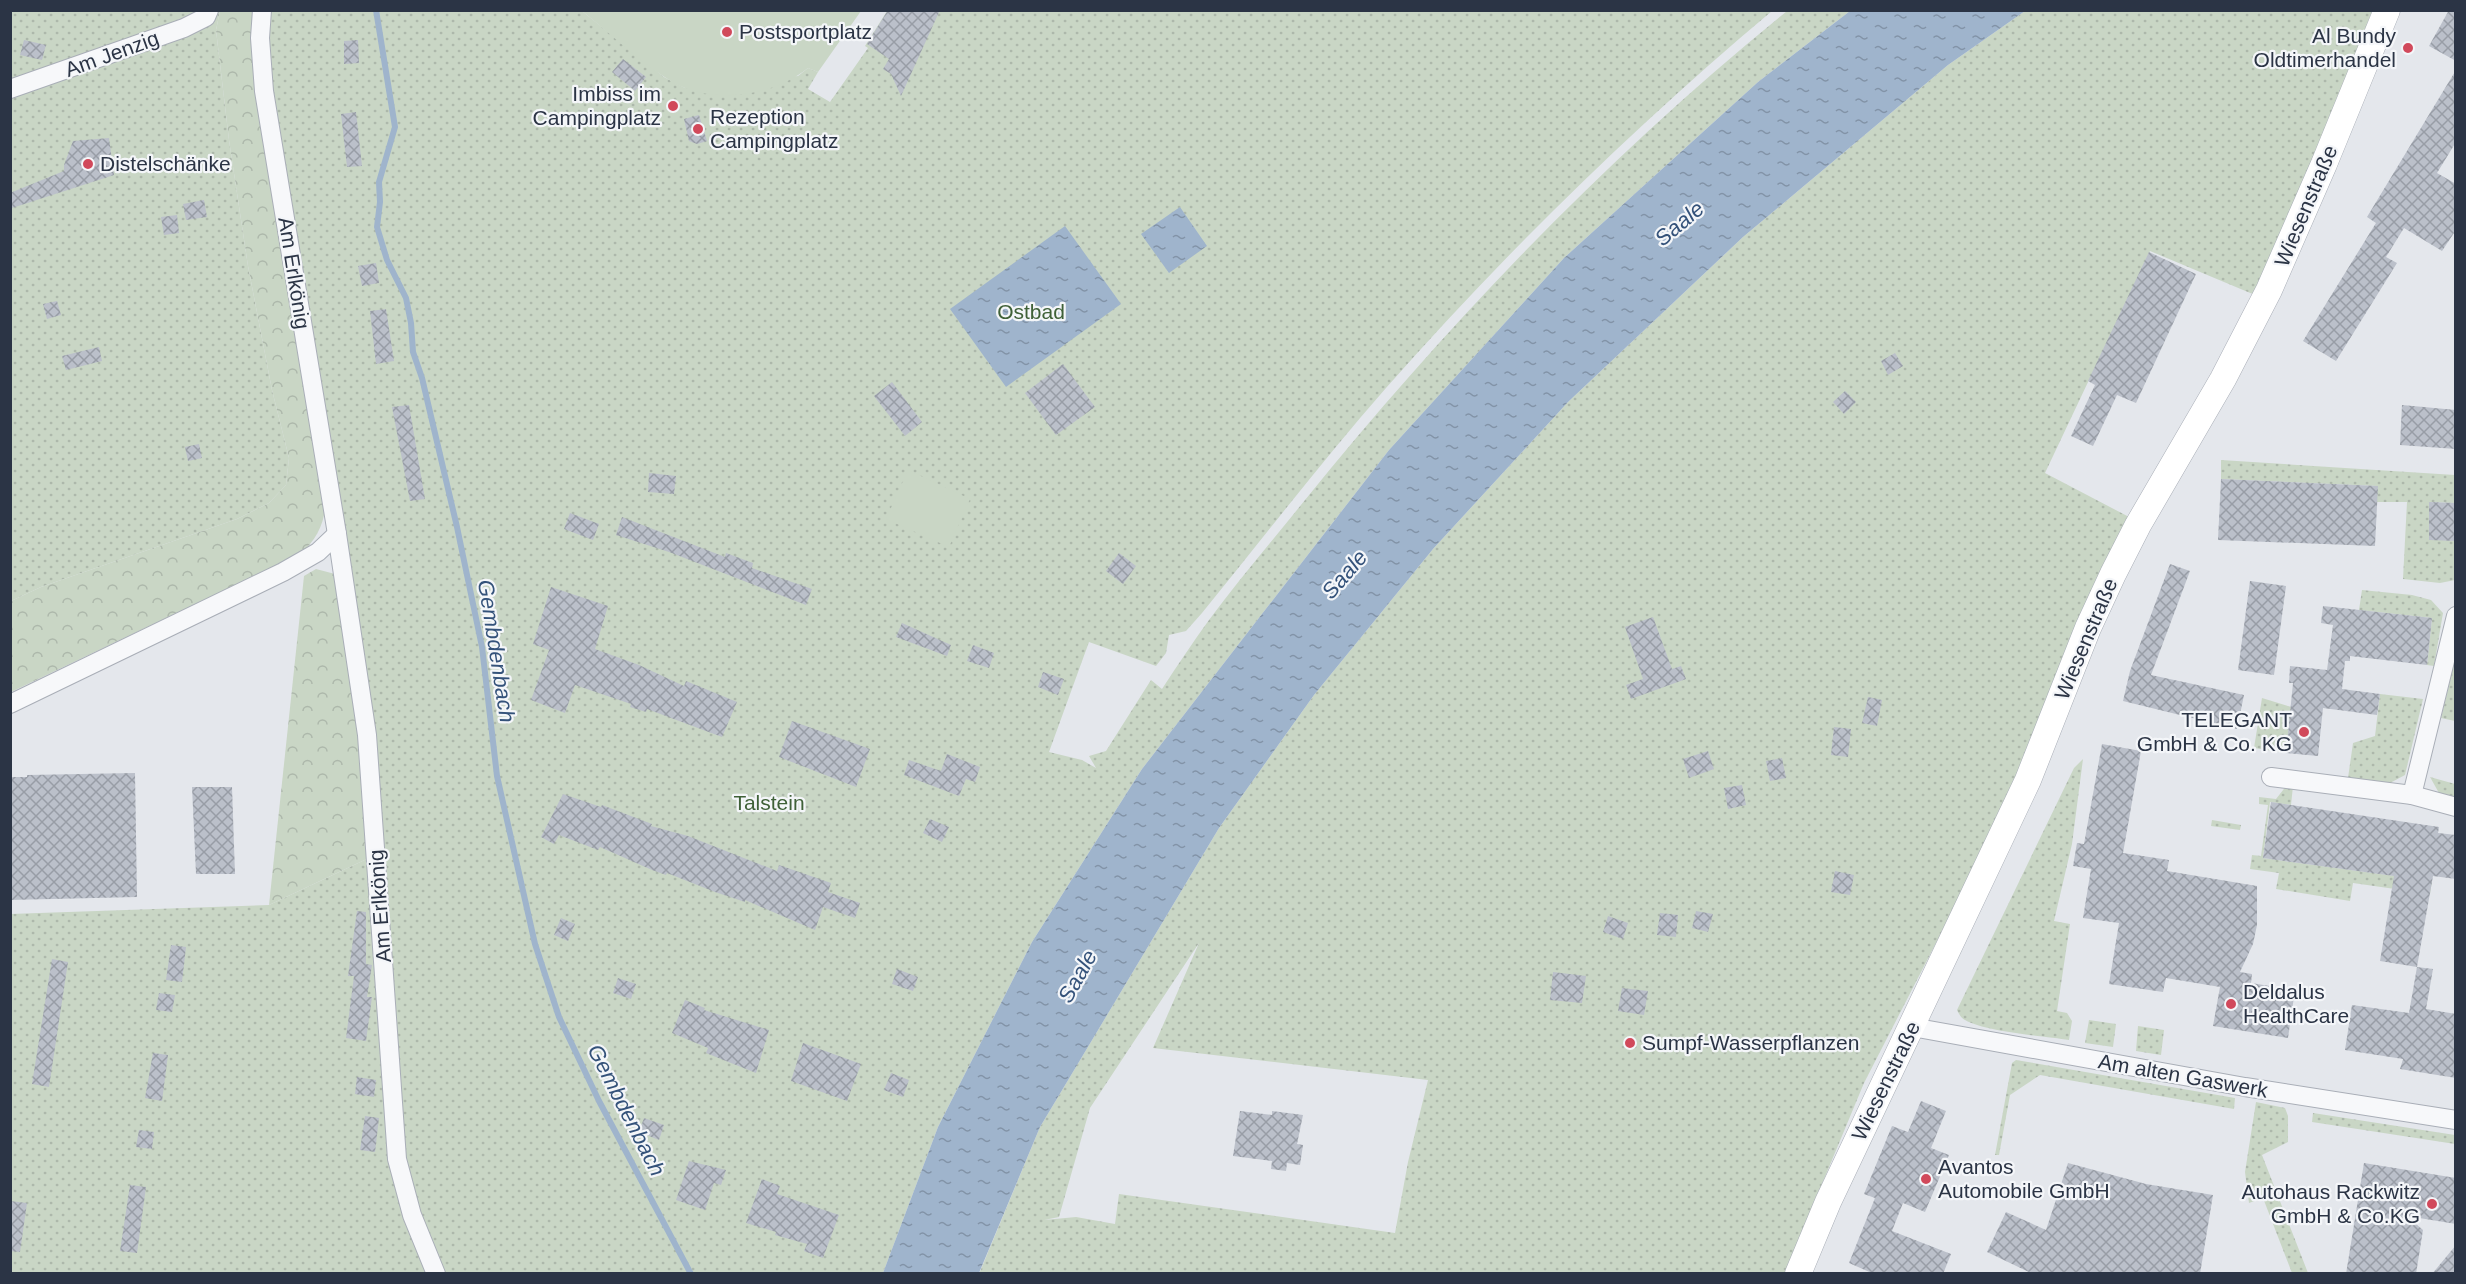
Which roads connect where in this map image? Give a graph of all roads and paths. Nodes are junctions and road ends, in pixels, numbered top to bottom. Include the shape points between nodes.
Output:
1 (209, 10) edge
2 (262, 10) edge
3 (2387, 10) edge
4 (10, 89) edge
5 (337, 534) junction
6 (2456, 616) edge
7 (10, 704) edge
8 (2271, 777) dead end
9 (2412, 795) junction
10 (2456, 807) edge
11 (1912, 1027) junction
12 (2456, 1120) edge
13 (436, 1274) edge
14 (1798, 1274) edge

1 - 4 street, Am Jenzig via 206,16 184,28
2 - 5 street, Am Erlkönig via 264,91
3 - 11 street, Wiesenstraße via 2269,290 2113,574 2028,780
5 - 7 street via 318,552 282,572
5 - 13 street, Am Erlkönig via 367,735 397,1159 412,1215
6 - 9 street
8 - 9 street
9 - 10 street
11 - 12 street, Am alten Gaswerk
11 - 14 street, Wiesenstraße

